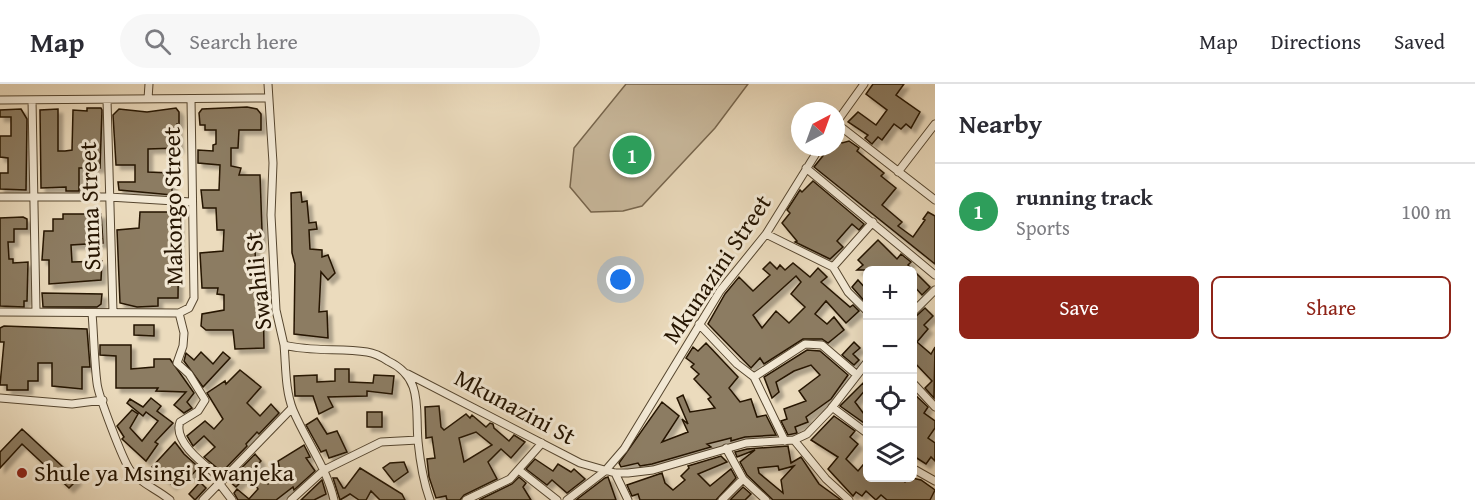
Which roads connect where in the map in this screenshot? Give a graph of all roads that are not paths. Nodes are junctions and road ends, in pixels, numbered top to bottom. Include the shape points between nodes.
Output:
1 (150, 84) edge
2 (268, 84) edge
3 (864, 84) edge
4 (268, 98) junction
5 (148, 99) junction
6 (191, 99) junction
7 (0, 100) edge
8 (32, 100) junction
9 (107, 100) junction
10 (845, 110) edge
11 (935, 124) edge
12 (845, 130) edge
13 (814, 156) edge
14 (807, 168) junction
15 (898, 172) junction
16 (0, 197) edge
17 (109, 197) junction
18 (33, 198) junction
19 (935, 200) edge
20 (191, 202) junction
21 (873, 222) junction
22 (766, 234) junction
23 (833, 267) junction
24 (935, 275) edge
25 (935, 290) edge
26 (863, 308) edge
27 (917, 308) edge
28 (36, 310) junction
29 (0, 312) edge
30 (113, 312) junction
31 (92, 313) junction
32 (179, 313) junction
33 (699, 324) junction
34 (284, 345) junction
35 (863, 367) edge
36 (408, 374) junction
37 (857, 375) junction
38 (754, 377) junction
39 (917, 387) edge
40 (0, 398) edge
41 (103, 399) junction
42 (832, 407) junction
43 (935, 407) edge
44 (292, 408) junction
45 (863, 432) edge
46 (418, 440) junction
47 (794, 440) junction
48 (785, 441) junction
49 (542, 444) junction
50 (726, 448) junction
51 (324, 470) junction
52 (520, 471) junction
53 (605, 471) junction
54 (917, 471) edge
55 (615, 473) junction
56 (743, 479) junction
57 (935, 481) edge
58 (221, 482) junction
59 (170, 500) edge
60 (203, 500) edge
61 (232, 500) edge
62 (291, 500) edge
63 (334, 500) edge
64 (430, 500) edge
65 (466, 500) edge
66 (556, 500) edge
67 (567, 500) edge
68 (628, 500) edge
69 (722, 500) edge
70 (766, 500) edge
71 (849, 500) edge

1 - 5 street
2 - 4 street, Swahili St
3 - 10 street
4 - 6 street
4 - 34 street, Swahili St via 276,310
5 - 6 street
5 - 9 street
6 - 20 street, Makongo Street
7 - 8 street
8 - 9 street
8 - 18 street
9 - 17 street, Sunna Street
11 - 15 street
12 - 15 street
13 - 14 street, Mkunazini Street
14 - 21 street
14 - 22 street, Mkunazini Street
15 - 19 street
16 - 18 street
17 - 18 street
17 - 20 street
17 - 30 street, Sunna Street
18 - 28 street
20 - 32 street, Makongo Street via 194,298 189,308
21 - 23 street
21 - 24 street
22 - 23 street
22 - 33 street, Mkunazini Street
23 - 26 street
25 - 27 street
28 - 29 street
28 - 31 street
30 - 31 street
30 - 32 street
31 - 41 street via 97,384
32 - 58 street, Makongo Street via 184,333 177,363 205,400 198,411 180,422 178,434
33 - 38 street
33 - 53 street, Mkunazini Street via 624,449
34 - 36 street, Swahili St via 369,352
34 - 44 street
35 - 37 street
36 - 46 street via 417,397
36 - 49 street, Mkunazini St
37 - 38 street via 815,343 805,344
37 - 42 street
38 - 48 street
39 - 43 street
40 - 41 street via 72,404
41 - 59 street via 129,469
42 - 45 street
42 - 47 street via 807,434
44 - 51 street
44 - 58 street
46 - 51 street via 381,442
46 - 64 street
47 - 48 street, Mkunazini St
47 - 71 street
48 - 50 street, Mkunazini St
49 - 52 street
49 - 53 street, Mkunazini St
50 - 55 street, Mkunazini St via 653,470
50 - 56 street
51 - 62 street
51 - 63 street
52 - 65 street
52 - 66 street
53 - 55 street, Mkunazini St
53 - 67 street, Mkunazini Street
54 - 57 street
55 - 68 street
56 - 69 street
56 - 70 street
58 - 60 street
58 - 61 street

